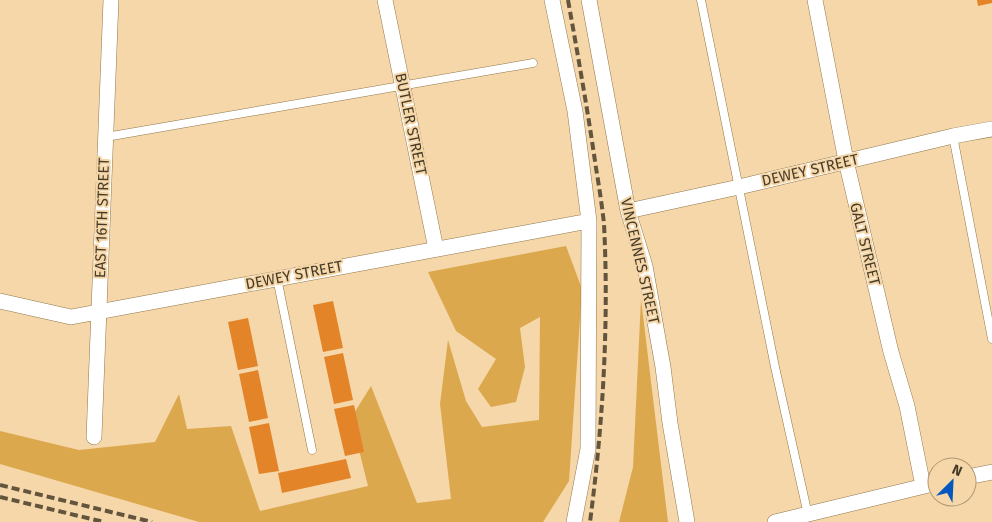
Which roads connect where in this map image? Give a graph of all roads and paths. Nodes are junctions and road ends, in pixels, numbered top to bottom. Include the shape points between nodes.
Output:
1 (111, 0) edge
2 (385, 0) edge
3 (552, 0) edge
4 (590, 0) edge
5 (701, 0) edge
6 (815, 0) edge
7 (533, 62) dead end
8 (403, 86) junction
9 (992, 129) edge
10 (954, 136) junction
11 (106, 137) junction
12 (846, 162) junction
13 (739, 187) junction
14 (628, 211) junction
15 (589, 221) junction
16 (436, 249) junction
17 (277, 278) junction
18 (0, 301) edge
19 (99, 312) junction
20 (992, 339) edge
21 (94, 437) dead end
22 (312, 450) dead end
23 (992, 472) edge
24 (927, 474) edge
25 (977, 475) edge
26 (927, 485) edge
27 (808, 515) junction
28 (574, 522) edge
29 (688, 522) edge
30 (775, 522) edge

1 - 11 street, EAST 16TH STREET
2 - 8 street, BUTLER STREET
3 - 15 street via 574,111
4 - 14 street, VINCENNES STREET
5 - 13 lane
6 - 12 street, GALT STREET
7 - 8 lane
8 - 11 lane
8 - 16 street, BUTLER STREET
9 - 10 street, DEWEY STREET
10 - 12 street, DEWEY STREET
10 - 20 lane
11 - 19 street, EAST 16TH STREET
12 - 13 street, DEWEY STREET
12 - 24 street, GALT STREET via 891,352
13 - 14 street, DEWEY STREET
13 - 27 lane
14 - 29 street, VINCENNES STREET via 644,266
15 - 16 street, DEWEY STREET
15 - 28 street via 588,449
16 - 17 street, DEWEY STREET
17 - 19 street, DEWEY STREET
17 - 22 lane
18 - 19 street, DEWEY STREET via 71,316
19 - 21 street, EAST 16TH STREET
23 - 25 street
26 - 27 street
27 - 30 street

